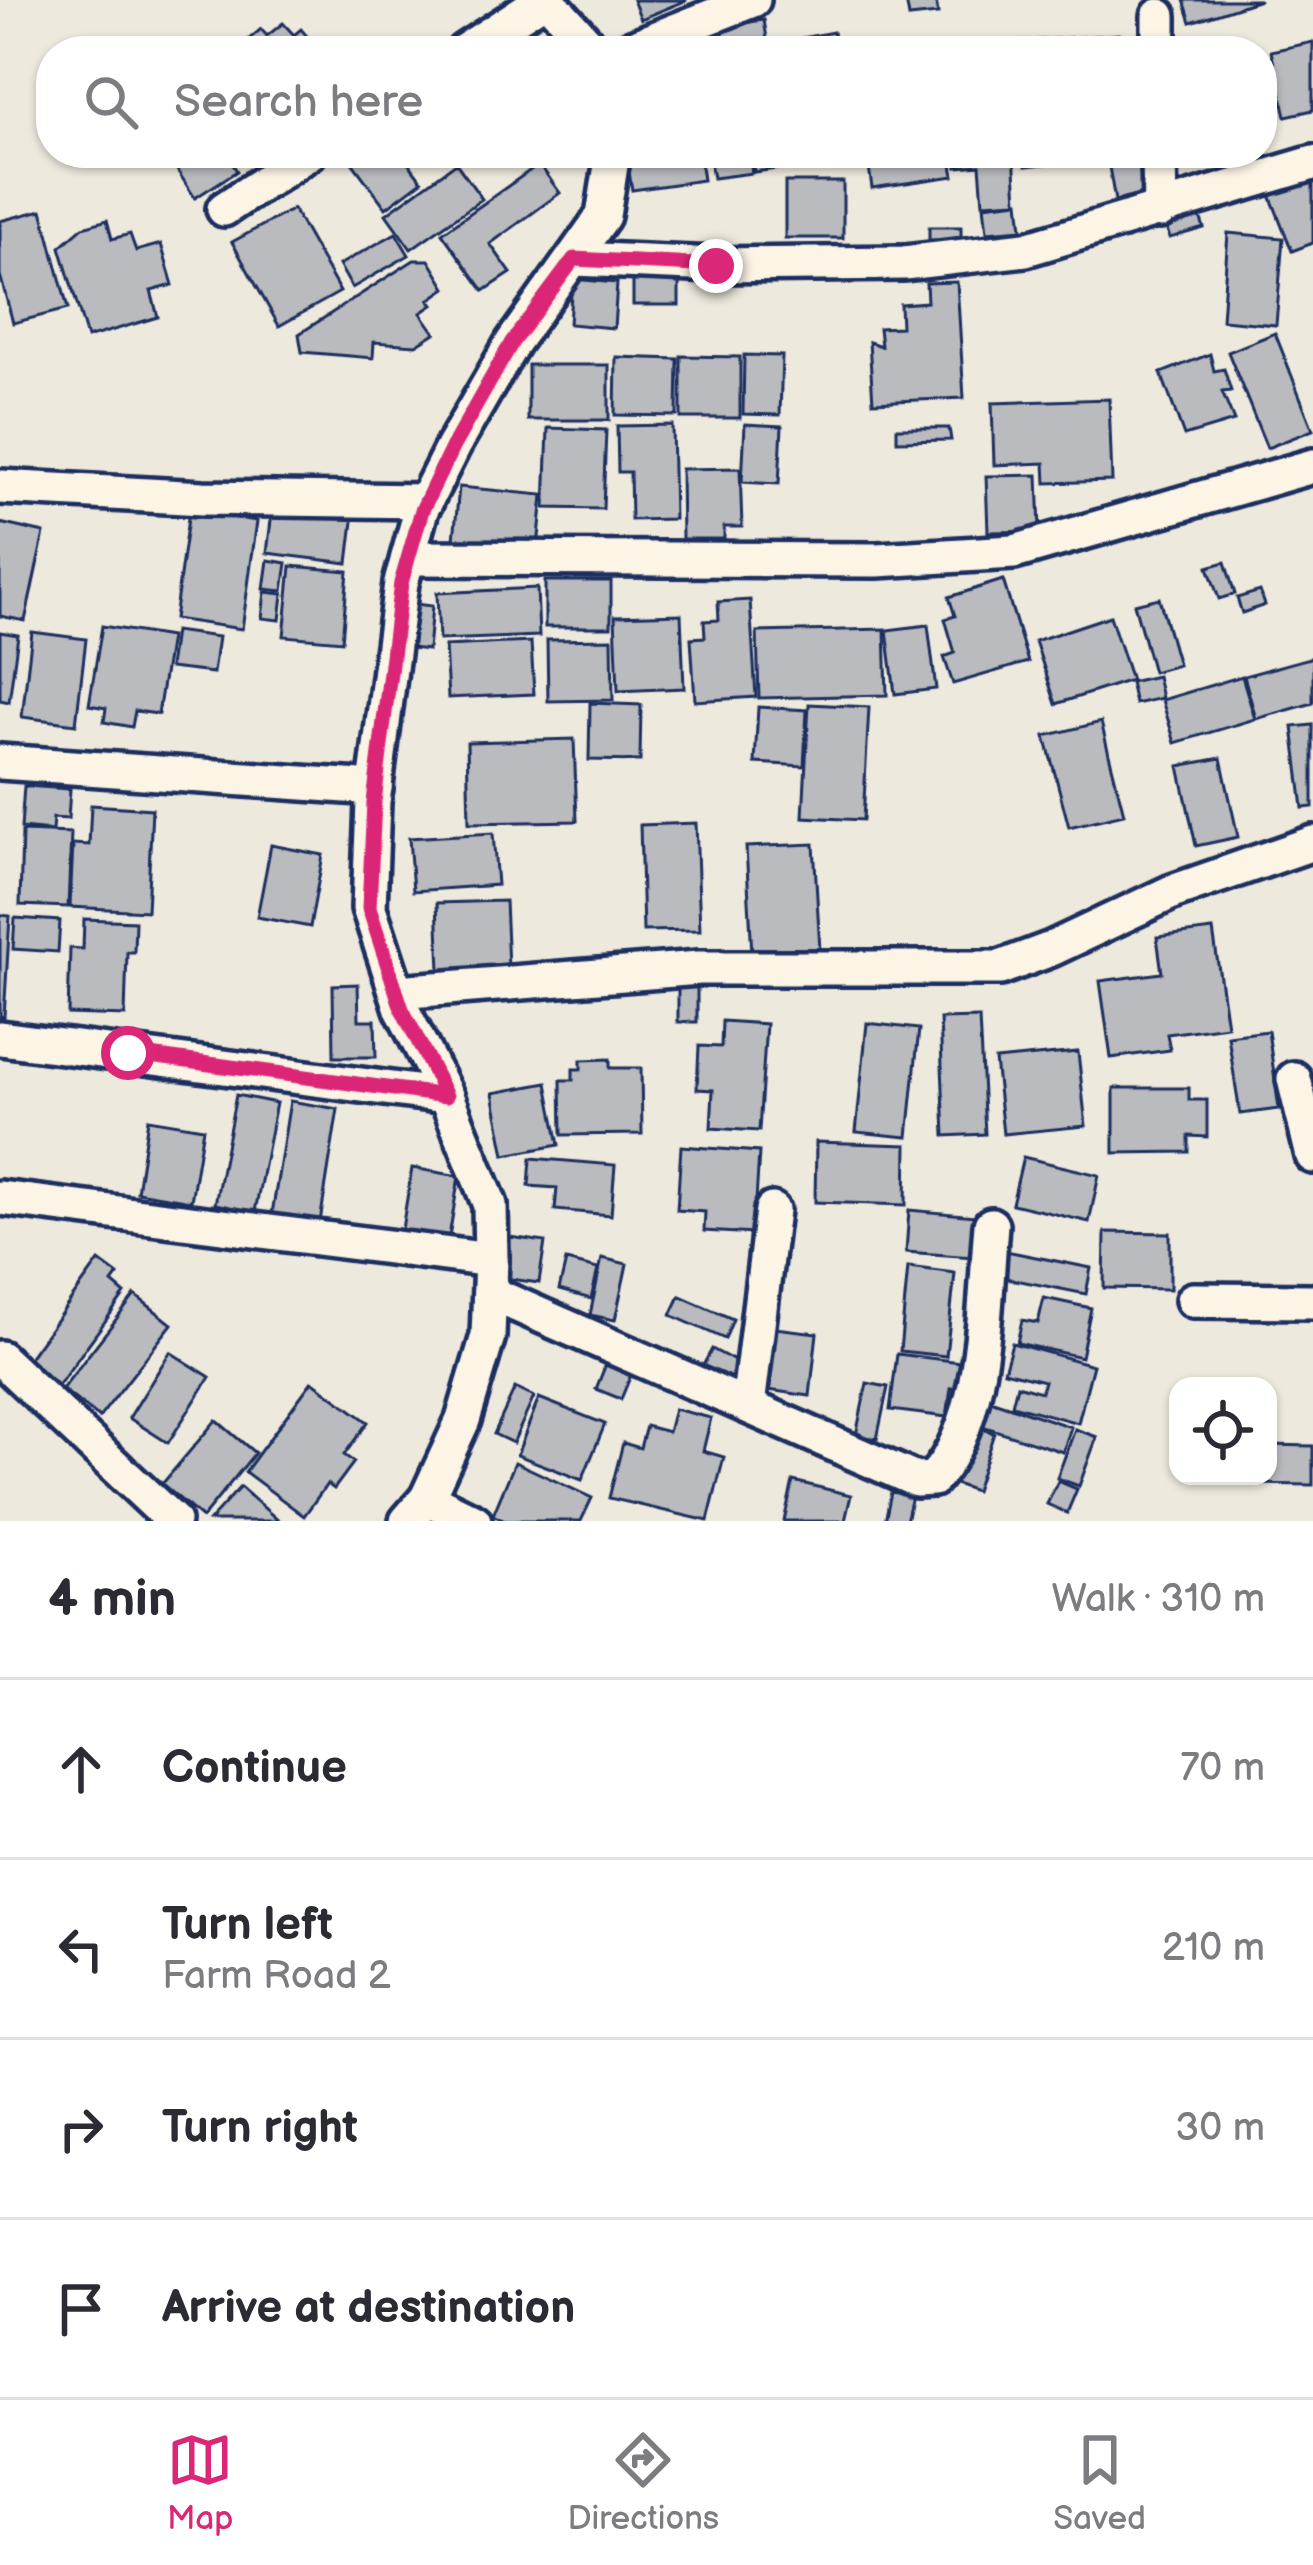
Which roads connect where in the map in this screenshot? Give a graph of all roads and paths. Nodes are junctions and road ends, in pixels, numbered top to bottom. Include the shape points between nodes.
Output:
1 (545, 0) edge
2 (753, 0) edge
3 (1159, 16) dead end
4 (488, 36) edge
5 (580, 36) edge
6 (662, 36) edge
7 (1159, 36) edge
8 (1313, 163) edge
9 (286, 168) edge
10 (611, 168) edge
11 (1160, 168) edge
12 (224, 208) dead end
13 (1160, 211) junction
14 (574, 259) junction
15 (1313, 466) edge
16 (0, 487) edge
17 (426, 502) junction
18 (408, 558) junction
19 (0, 762) edge
20 (375, 788) junction
21 (1313, 843) edge
22 (397, 992) junction
23 (0, 1038) edge
24 (1294, 1079) dead end
25 (446, 1096) junction
26 (1313, 1156) edge
27 (0, 1198) edge
28 (772, 1210) dead end
29 (992, 1225) dead end
30 (490, 1276) junction
31 (1193, 1300) dead end
32 (1313, 1301) edge
33 (0, 1358) edge
34 (748, 1406) junction
35 (417, 1509) edge
36 (173, 1521) edge
37 (474, 1521) edge

1 - 4 street
1 - 5 street
2 - 6 street
3 - 7 street
8 - 13 street
9 - 12 street
10 - 14 street via 602,216
11 - 13 street
13 - 14 street via 1026,249 904,262
14 - 17 street via 512,342
15 - 18 street via 1014,552 877,560
16 - 17 street
17 - 18 street
18 - 20 street
19 - 20 street
20 - 22 street via 369,908
21 - 22 street via 1172,892 1000,968 699,968
22 - 25 street
23 - 25 street
24 - 26 street
25 - 30 street via 490,1205
27 - 30 street
28 - 34 street
29 - 34 street via 975,1388 950,1460 933,1479 916,1480
30 - 34 street
30 - 35 street via 488,1336 463,1420
31 - 32 street
33 - 36 street
35 - 37 street

